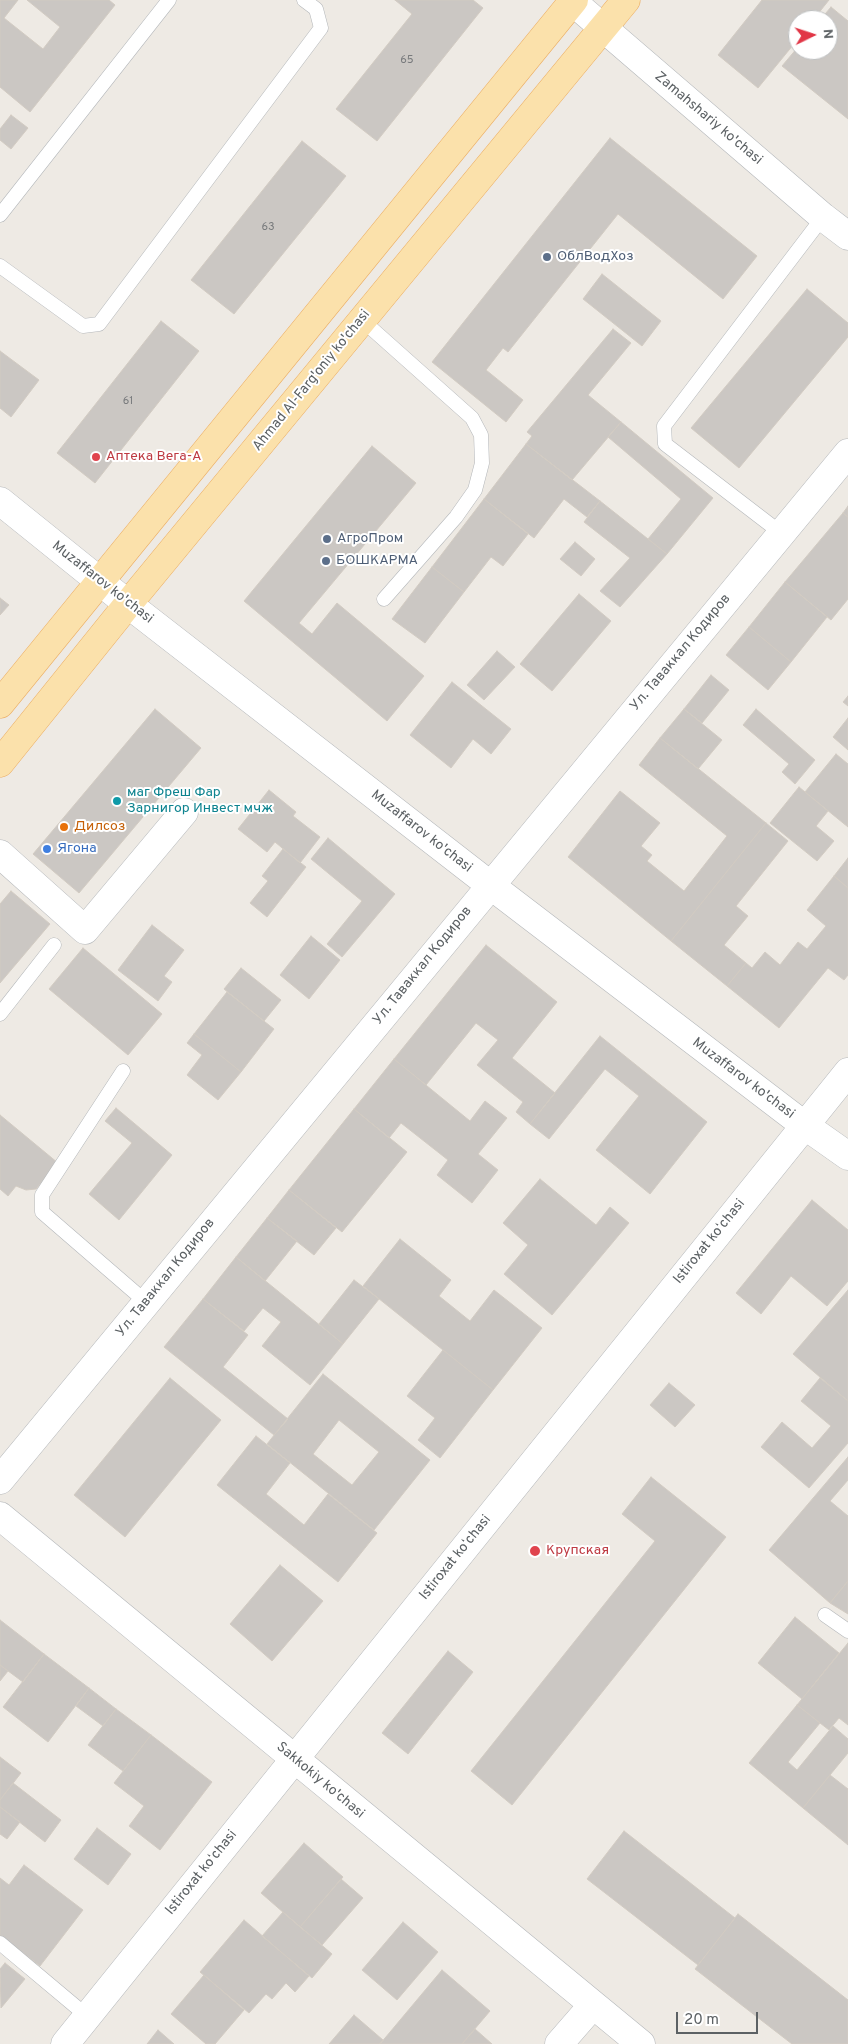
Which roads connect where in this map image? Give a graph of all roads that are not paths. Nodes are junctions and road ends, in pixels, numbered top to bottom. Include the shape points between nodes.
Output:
1 (169, 0) edge
2 (304, 0) edge
3 (626, 0) edge
4 (572, 1) edge
5 (602, 29) junction
6 (0, 215) edge
7 (823, 217) junction
8 (847, 234) edge
9 (0, 266) edge
10 (362, 320) junction
11 (848, 453) edge
12 (0, 501) edge
13 (781, 533) junction
14 (99, 581) junction
15 (384, 599) dead end
16 (128, 604) junction
17 (0, 704) edge
18 (0, 763) edge
19 (184, 812) dead end
20 (0, 854) edge
21 (490, 885) junction
22 (54, 945) dead end
23 (0, 1014) edge
24 (123, 1071) dead end
25 (848, 1072) edge
26 (804, 1125) junction
27 (848, 1156) edge
28 (146, 1302) junction
29 (0, 1480) edge
30 (0, 1516) edge
31 (825, 1615) dead end
32 (848, 1631) edge
33 (294, 1759) junction
34 (0, 1943) edge
35 (592, 2006) junction
36 (87, 2016) junction
37 (65, 2044) edge
38 (559, 2044) edge
39 (641, 2044) edge

1 - 6 lane
2 - 9 lane via 316,9 321,28 99,324 83,326
3 - 5 main road, Ahmad Al-Farg'oniy ko'chasi
4 - 5 street, Zamahshariy ko'chasi
4 - 14 main road
5 - 7 street, Zamahshariy ko'chasi
5 - 10 main road, Ahmad Al-Farg'oniy ko'chasi
7 - 8 street, Zamahshariy ko'chasi
7 - 13 lane via 664,426 665,444
10 - 15 lane via 472,418 482,435 482,463 475,490 456,517
10 - 16 main road, Ahmad Al-Farg'oniy ko'chasi
11 - 13 street, Ул. Таваккал Кодиров
12 - 14 street, Muzaffarov ko'chasi
13 - 21 street, Ул. Таваккал Кодиров
14 - 16 street, Muzaffarov ko'chasi
14 - 17 main road
16 - 18 main road, Ahmad Al-Farg'oniy ko'chasi
16 - 21 street, Muzaffarov ko'chasi
19 - 20 street via 86,930
21 - 26 street, Muzaffarov ko'chasi
21 - 28 street, Ул. Таваккал Кодиров
22 - 23 lane
24 - 28 lane via 42,1195 42,1212
25 - 26 street, Istiroxat koʻchasi
26 - 27 street, Muzaffarov ko'chasi
26 - 33 street, Istiroxat koʻchasi
28 - 29 street, Ул. Таваккал Кодиров
30 - 33 street, Sakkokiy ko'chasi
31 - 32 lane
33 - 35 street, Sakkokiy ko'chasi
33 - 36 street, Istiroxat koʻchasi
34 - 36 lane
35 - 38 street
35 - 39 street, Sakkokiy ko'chasi
36 - 37 street, Istiroxat koʻchasi

